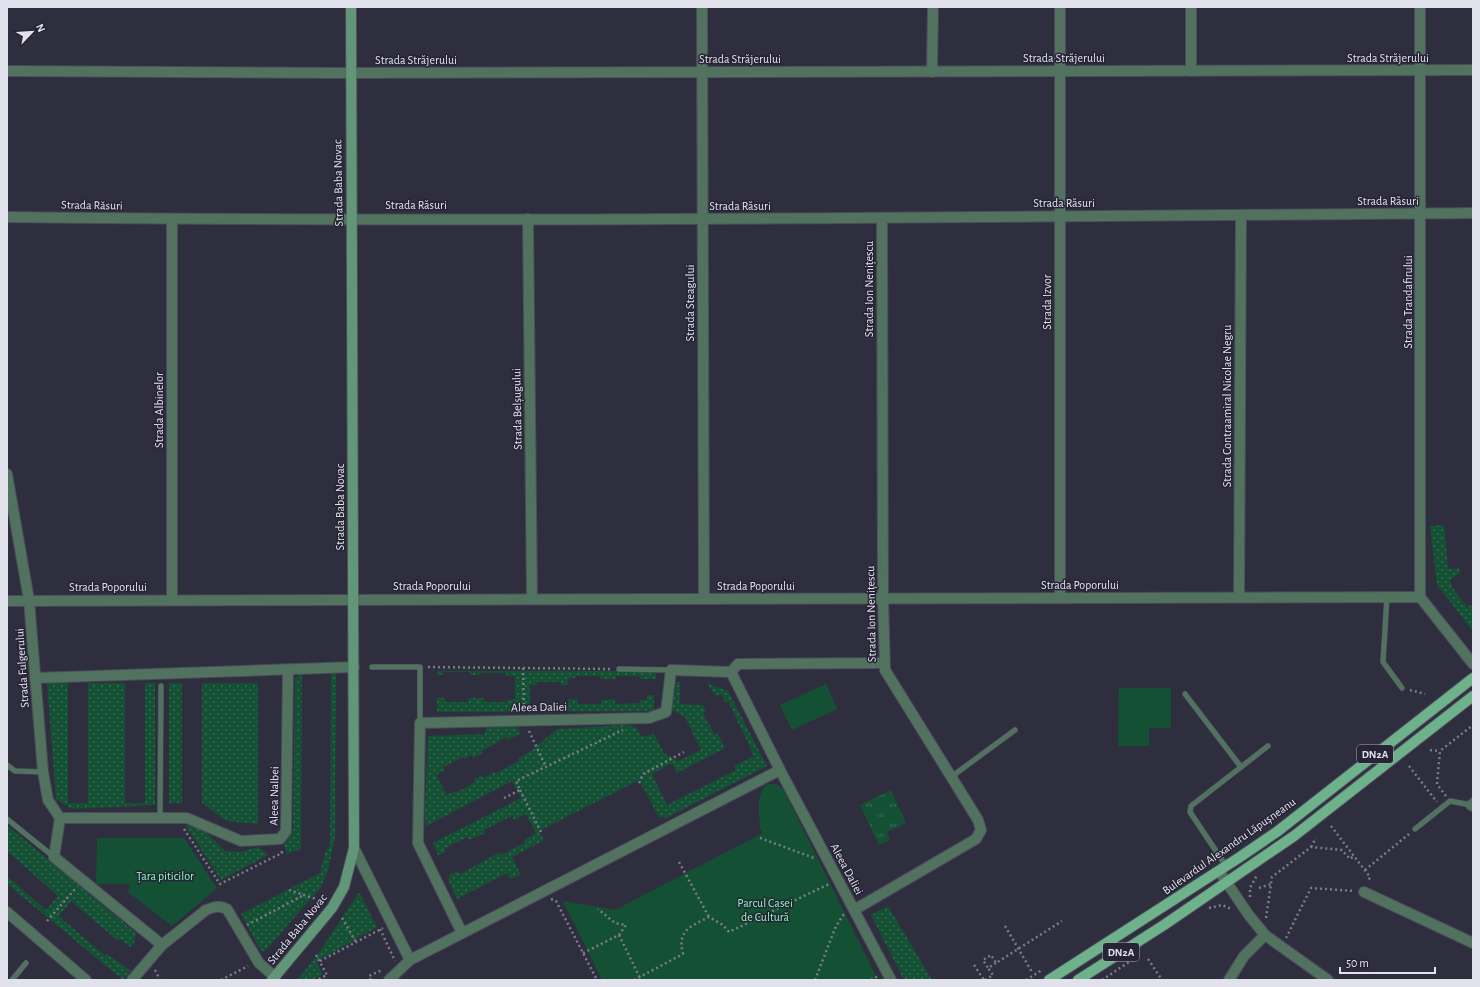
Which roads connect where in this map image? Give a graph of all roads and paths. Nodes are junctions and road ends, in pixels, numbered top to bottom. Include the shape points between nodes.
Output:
1 (351, 7) edge
2 (702, 7) edge
3 (933, 7) edge
4 (1060, 7) edge
5 (1191, 7) edge
6 (1420, 7) edge
7 (1421, 70) junction
8 (1473, 70) edge
9 (7, 71) edge
10 (1060, 71) junction
11 (1191, 71) junction
12 (702, 72) junction
13 (932, 72) junction
14 (351, 73) junction
15 (1421, 214) junction
16 (1473, 214) edge
17 (1241, 215) junction
18 (1060, 216) junction
19 (7, 217) edge
20 (352, 218) junction
21 (882, 218) junction
22 (172, 219) junction
23 (528, 219) junction
24 (703, 219) junction
25 (7, 474) edge
26 (1239, 597) junction
27 (1387, 597) junction
28 (1420, 597) junction
29 (883, 598) junction
30 (1060, 598) junction
31 (532, 599) junction
32 (704, 599) junction
33 (29, 600) junction
34 (172, 600) junction
35 (353, 600) junction
36 (7, 601) edge
37 (884, 663) junction
38 (1473, 664) edge
39 (354, 667) junction
40 (372, 667) dead end
41 (420, 667) junction
42 (619, 669) joint
43 (288, 670) junction
44 (671, 670) junction
45 (731, 672) junction
46 (35, 678) junction
47 (1473, 678) edge
48 (161, 686) dead end
49 (1402, 688) joint
50 (1185, 694) dead end
51 (1425, 694) dead end
52 (1473, 696) edge
53 (420, 723) junction
54 (1473, 725) edge
55 (628, 728) dead end
56 (1015, 730) dead end
57 (1268, 746) dead end
58 (1430, 750) dead end
59 (1440, 751) junction
60 (684, 752) dead end
61 (7, 764) edge
62 (1409, 766) dead end
63 (1241, 767) junction
64 (780, 770) junction
65 (43, 772) junction
66 (951, 777) junction
67 (639, 783) dead end
68 (520, 790) junction
69 (504, 798) dead end
70 (1450, 801) junction
71 (1472, 804) edge
72 (1441, 808) junction
73 (60, 818) junction
74 (160, 818) junction
75 (7, 819) edge
76 (1331, 826) dead end
77 (1415, 829) joint
78 (542, 834) dead end
79 (760, 838) dead end
80 (1316, 838) dead end
81 (191, 840) dead end
82 (1311, 847) junction
83 (354, 848) junction
84 (282, 853) dead end
85 (1354, 856) junction
86 (54, 857) junction
87 (1291, 857) dead end
88 (820, 861) dead end
89 (1294, 861) junction
90 (678, 862) dead end
91 (1222, 868) junction
92 (1365, 870) junction
93 (82, 880) junction
94 (1226, 882) junction
95 (831, 883) dead end
96 (1271, 884) junction
97 (1259, 888) dead end
98 (289, 890) dead end
99 (1364, 892) junction
100 (538, 894) junction
101 (304, 895) junction
102 (316, 899) dead end
103 (598, 909) dead end
104 (850, 911) junction
105 (7, 912) edge
106 (710, 917) junction
107 (342, 918) dead end
108 (1266, 918) dead end
109 (47, 921) dead end
110 (1062, 921) dead end
111 (1004, 926) dead end
112 (244, 927) dead end
113 (462, 933) junction
114 (619, 935) junction
115 (1265, 935) junction
116 (1286, 938) dead end
117 (356, 942) junction
118 (1473, 943) edge
119 (162, 945) junction
120 (1018, 949) junction
121 (583, 953) junction
122 (316, 955) dead end
123 (1148, 959) dead end
124 (410, 960) junction
125 (320, 961) junction
126 (26, 963) dead end
127 (996, 963) junction
128 (974, 965) dead end
129 (248, 967) dead end
130 (988, 968) junction
131 (1032, 972) dead end
132 (879, 976) dead end
133 (273, 978) edge
134 (641, 978) edge
135 (12, 980) edge
136 (86, 980) edge
137 (132, 980) edge
138 (221, 980) edge
139 (317, 980) edge
140 (371, 980) edge
141 (389, 980) edge
142 (597, 980) edge
143 (634, 980) edge
144 (815, 980) edge
145 (871, 980) edge
146 (891, 980) edge
147 (985, 980) edge
148 (1049, 980) edge
149 (1078, 980) edge
150 (1162, 980) edge
151 (1229, 980) edge
152 (1328, 980) edge

1 - 14 main road, Strada Baba Novac
2 - 12 street, Strada Steagului
3 - 13 street
4 - 10 street, Strada Izvor
5 - 11 street
6 - 7 street, Strada Trandafirului
7 - 8 street, Strada Străjerului
7 - 11 street, Strada Străjerului
7 - 15 street, Strada Trandafirului
9 - 14 street, Strada Străjerului
10 - 11 street, Strada Străjerului
10 - 13 street, Strada Străjerului
10 - 18 street, Strada Izvor
12 - 13 street, Strada Străjerului
12 - 14 street, Strada Străjerului
12 - 24 street, Strada Steagului
14 - 20 main road, Strada Baba Novac
15 - 16 street, Strada Răsuri
15 - 17 street, Strada Răsuri
15 - 28 street, Strada Trandafirului
17 - 18 street, Strada Răsuri
17 - 26 street, Strada Contraamiral Nicolae Negru
18 - 21 street, Strada Răsuri
18 - 30 street, Strada Izvor
19 - 22 street, Strada Răsuri
20 - 22 street, Strada Răsuri
20 - 23 street, Strada Răsuri
20 - 35 main road, Strada Baba Novac
21 - 24 street, Strada Răsuri
21 - 29 street, Strada Ion Nenițescu
22 - 34 street, Strada Albinelor
23 - 24 street, Strada Răsuri
23 - 31 street, Strada Belșugului
24 - 32 street, Strada Steagului
25 - 33 street, Strada Fulgerului
26 - 27 street, Strada Poporului
26 - 30 street, Strada Poporului
27 - 28 street, Strada Poporului
27 - 49 lane via 1382,662
28 - 38 street
29 - 30 street, Strada Poporului
29 - 32 street, Strada Poporului
29 - 37 street, Strada Ion Nenițescu
31 - 32 street, Strada Poporului
31 - 35 street, Strada Poporului
33 - 34 street, Strada Poporului
33 - 36 street, Strada Poporului
33 - 46 street, Strada Fulgerului
34 - 35 street, Strada Poporului
35 - 39 main road, Strada Baba Novac
37 - 45 street via 738,664
37 - 66 street, Strada Ion Nenițescu via 888,677
39 - 43 street
39 - 83 main road, Strada Baba Novac
40 - 41 lane
41 - 42 path
41 - 53 lane
42 - 44 lane
43 - 46 street
43 - 74 street, Aleea Nalbei via 286,831 280,839 241,842 187,818
44 - 45 street
44 - 53 street, Aleea Daliei via 666,712 648,718
45 - 64 street, Aleea Daliei
46 - 65 street, Strada Fulgerului
47 - 91 main road, Bulevardul Alexandru Lăpușneanu / DN2A via 1278,831
48 - 74 lane
49 - 51 path
50 - 63 lane
52 - 94 main road, DN2A via 1294,836
53 - 113 street via 418,843
54 - 59 path
55 - 68 path via 516,781
56 - 66 lane
57 - 63 lane
58 - 59 path
59 - 70 path via 1437,784
60 - 67 path via 642,774
61 - 65 lane via 14,771
62 - 72 path
63 - 91 lane via 1191,806 1190,812
64 - 100 street
64 - 104 street, Aleea Daliei
65 - 73 street, Strada Fulgerului via 48,800
66 - 104 street, Strada Ion Nenițescu via 980,824 976,839
68 - 69 path
68 - 78 path
70 - 71 lane
70 - 72 lane
72 - 77 lane
73 - 74 street, Aleea Nalbei
73 - 86 street
75 - 86 lane
76 - 85 path
77 - 92 path
79 - 88 path
80 - 82 path
81 - 84 path via 220,884
82 - 85 path via 1342,850 1350,859
82 - 89 path
83 - 124 street
83 - 133 main road, Strada Baba Novac via 344,886 332,908
85 - 92 path
86 - 93 street
87 - 89 path
89 - 96 path via 1272,877
90 - 106 path
91 - 94 street
91 - 148 main road, Bulevardul Alexandru Lăpușneanu / DN2A
92 - 99 path via 1370,877
93 - 109 path
93 - 119 street
94 - 115 street
94 - 149 main road, DN2A
95 - 106 path via 729,932
96 - 97 path
96 - 108 path
98 - 101 path
99 - 116 path via 1311,888
99 - 118 street
100 - 113 street
100 - 121 path via 556,901
101 - 102 path
101 - 112 path
103 - 114 path via 615,923 626,925
104 - 144 path via 836,926
104 - 146 street, Aleea Daliei
105 - 136 street
106 - 134 path via 686,929 681,940 683,954
107 - 117 path
110 - 120 path
111 - 120 path
113 - 124 street
114 - 121 path
114 - 134 path
115 - 151 street via 1244,956
115 - 152 street
117 - 125 path
117 - 140 path via 380,929 396,963 369,976
119 - 133 street via 206,910 222,906 231,913 258,963
119 - 137 street
120 - 127 path
120 - 131 path
121 - 142 path
122 - 125 path
123 - 150 path
124 - 141 street
125 - 139 path via 327,975
126 - 135 lane
127 - 130 path
127 - 130 path via 991,955 983,960
128 - 147 path
129 - 138 path
130 - 147 path via 993,975
132 - 145 path
134 - 143 path

